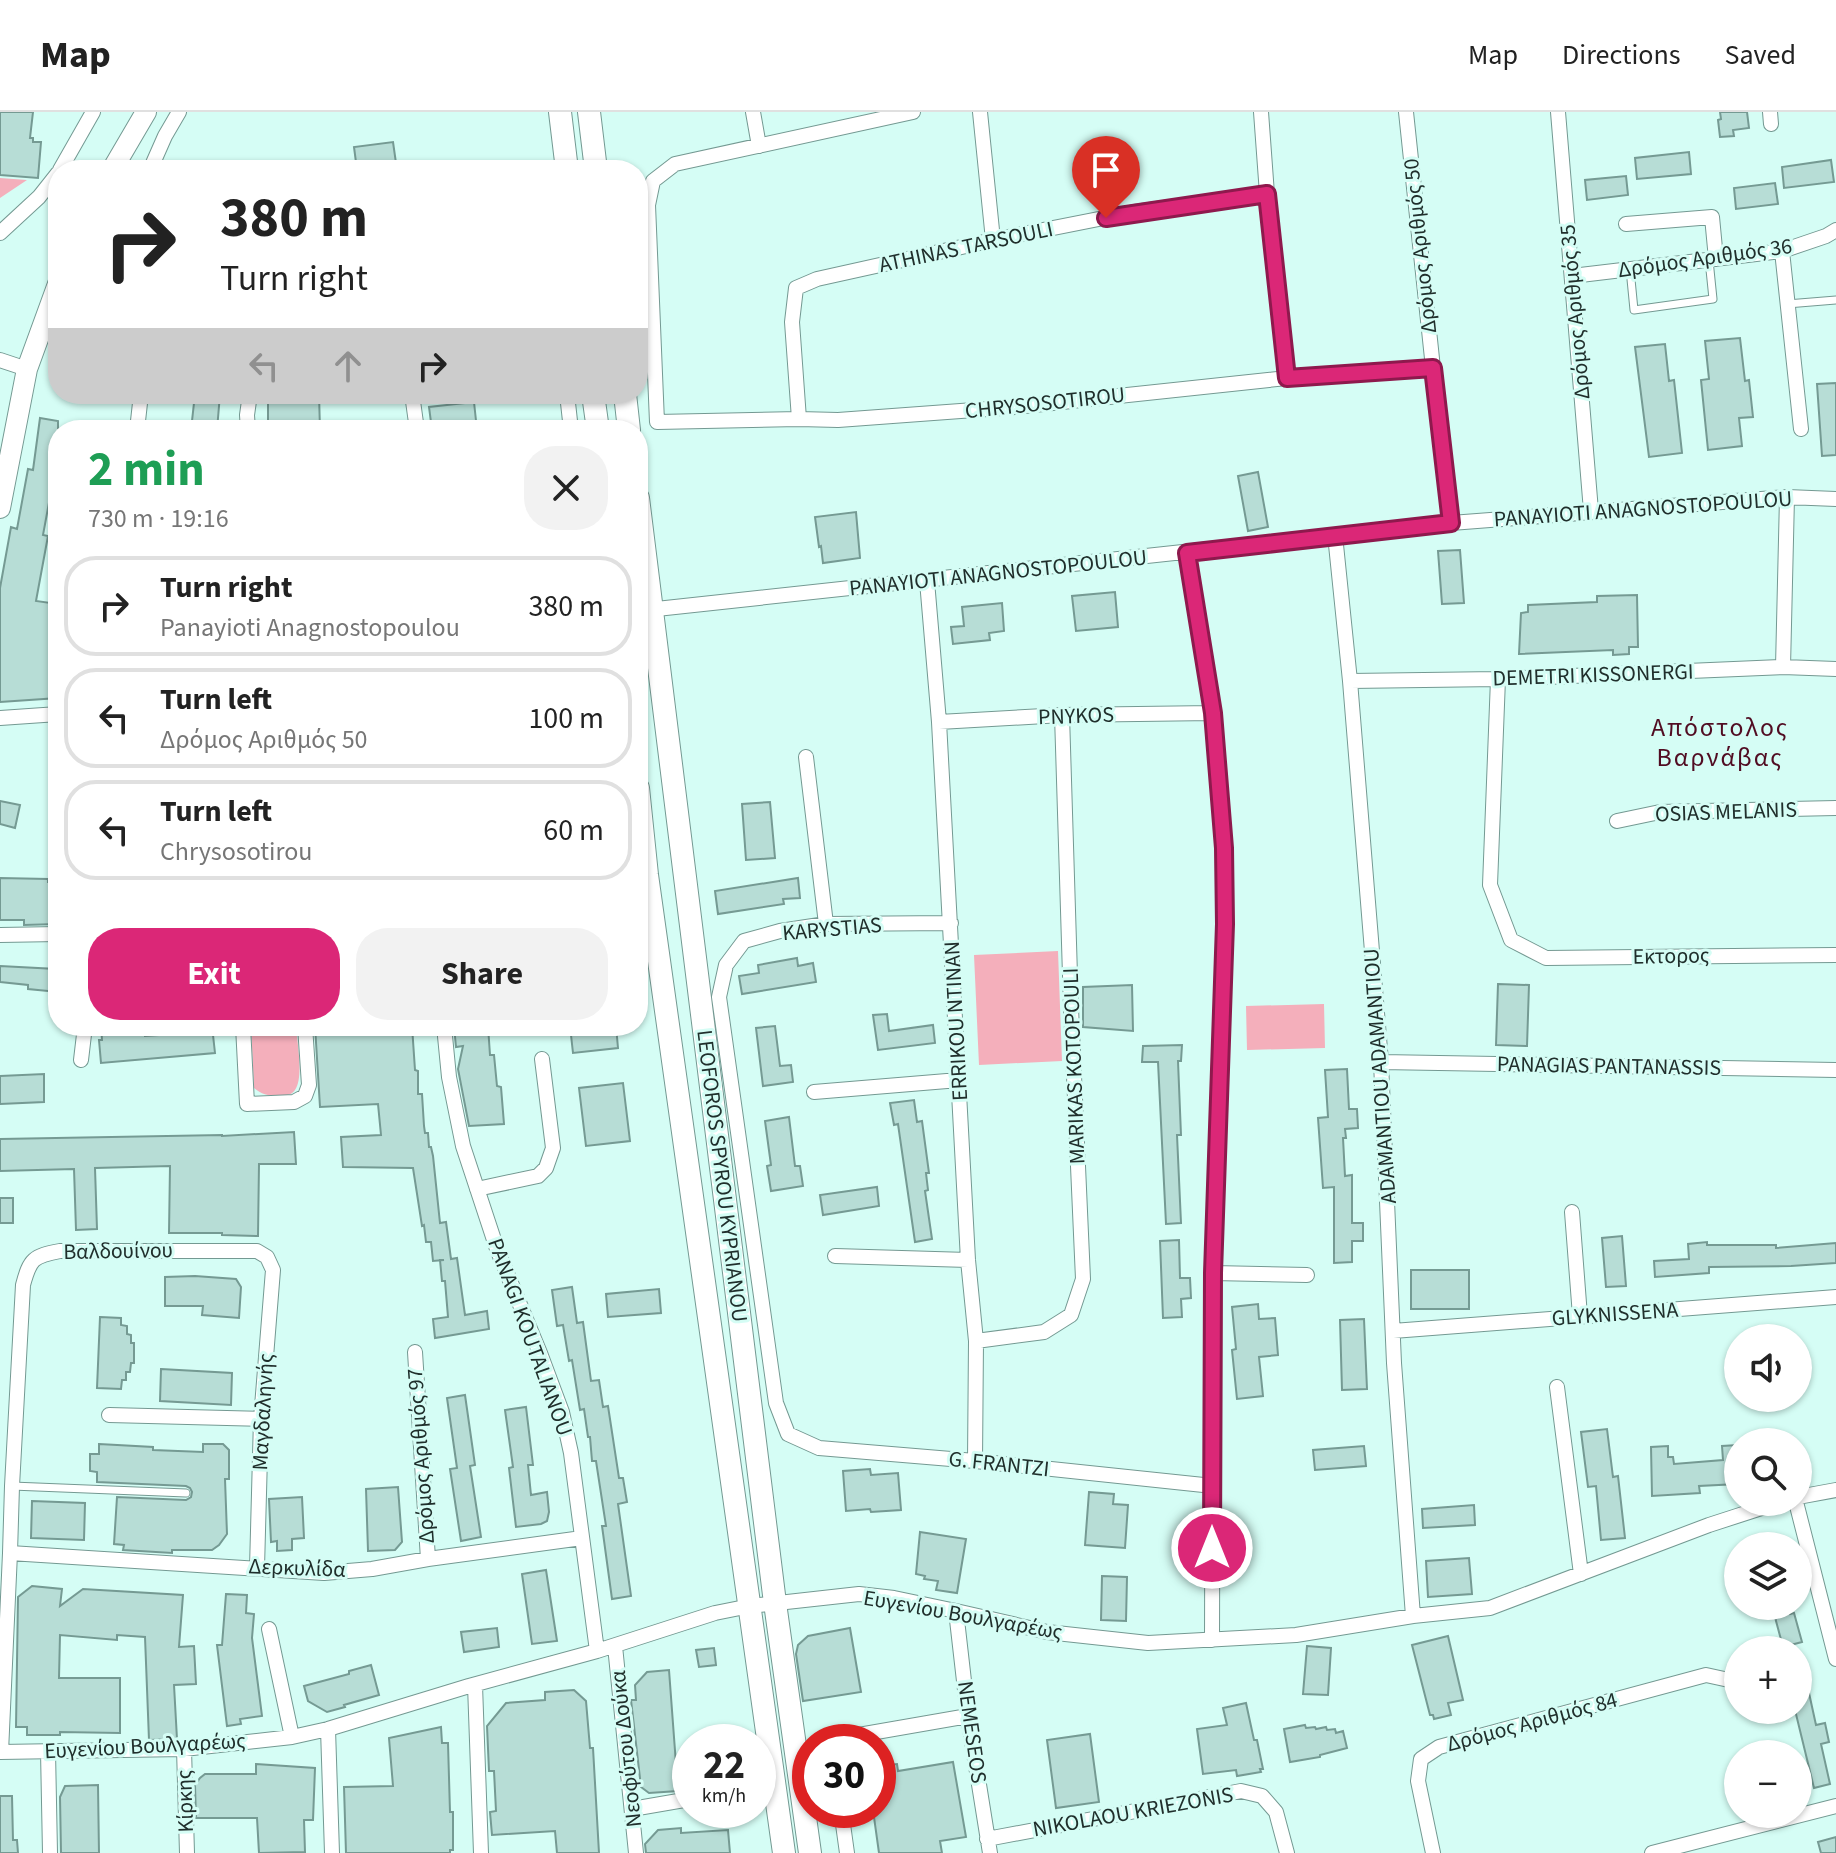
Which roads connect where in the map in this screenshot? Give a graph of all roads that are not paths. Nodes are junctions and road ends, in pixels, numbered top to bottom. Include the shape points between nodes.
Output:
1 (93, 112) edge
2 (136, 112) edge
3 (146, 112) edge
4 (179, 112) edge
5 (560, 112) edge
6 (589, 112) edge
7 (753, 112) edge
8 (913, 112) edge
9 (980, 112) edge
10 (1261, 112) edge
11 (1406, 112) edge
12 (1558, 112) edge
13 (759, 146) junction
14 (65, 160) edge
15 (117, 160) edge
16 (119, 160) edge
17 (154, 160) edge
18 (566, 160) edge
19 (595, 160) edge
20 (48, 185) edge
21 (1267, 194) junction
22 (1626, 224) dead end
23 (1836, 230) edge
24 (0, 233) edge
25 (993, 240) junction
26 (1782, 251) junction
27 (1712, 259) junction
28 (1630, 269) junction
29 (1572, 276) junction
30 (1836, 300) edge
31 (1787, 304) junction
32 (48, 311) edge
33 (0, 360) edge
34 (1433, 368) junction
35 (27, 369) junction
36 (1287, 378) junction
37 (799, 419) junction
38 (1801, 429) dead end
39 (1787, 497) junction
40 (1836, 499) edge
41 (0, 508) edge
42 (1591, 511) junction
43 (1451, 523) junction
44 (1335, 535) junction
45 (1187, 553) junction
46 (927, 581) junction
47 (648, 610) edge
48 (648, 633) edge
49 (1783, 667) junction
50 (1836, 669) edge
51 (1498, 679) junction
52 (1350, 681) junction
53 (1213, 713) junction
54 (48, 715) edge
55 (1062, 715) junction
56 (0, 718) edge
57 (939, 722) junction
58 (806, 757) dead end
59 (1836, 808) edge
60 (1617, 821) dead end
61 (648, 917) edge
62 (951, 923) junction
63 (826, 924) junction
64 (48, 934) edge
65 (0, 935) edge
66 (1836, 955) edge
67 (84, 1036) edge
68 (244, 1036) edge
69 (306, 1036) edge
70 (445, 1036) edge
71 (542, 1059) dead end
72 (81, 1060) dead end
73 (1381, 1062) junction
74 (1836, 1070) edge
75 (959, 1080) junction
76 (814, 1092) dead end
77 (477, 1189) junction
78 (1572, 1212) dead end
79 (835, 1256) dead end
80 (267, 1257) joint
81 (968, 1260) junction
82 (1213, 1273) junction
83 (1307, 1275) dead end
84 (1836, 1297) edge
85 (1580, 1316) junction
86 (1393, 1331) junction
87 (976, 1341) junction
88 (415, 1352) dead end
89 (1557, 1387) dead end
90 (109, 1415) dead end
91 (261, 1419) junction
92 (788, 1434) joint
93 (975, 1461) junction
94 (12, 1486) junction
95 (1213, 1486) junction
96 (1836, 1490) edge
97 (186, 1493) dead end
98 (1812, 1496) edge
99 (1737, 1516) edge
100 (1801, 1516) edge
101 (582, 1538) junction
102 (10, 1553) junction
103 (428, 1559) junction
104 (257, 1568) junction
105 (1581, 1574) junction
106 (775, 1603) junction
107 (750, 1606) junction
108 (956, 1611) junction
109 (1413, 1616) junction
110 (269, 1629) dead end
111 (1212, 1640) junction
112 (1834, 1642) edge
113 (615, 1646) junction
114 (597, 1651) junction
115 (1836, 1659) edge
116 (1724, 1679) edge
117 (475, 1685) junction
118 (968, 1716) junction
119 (328, 1729) junction
120 (896, 1729) edge
121 (292, 1737) junction
122 (184, 1749) junction
123 (48, 1751) junction
124 (0, 1752) edge
125 (672, 1802) edge
126 (1836, 1806) edge
127 (632, 1809) junction
128 (844, 1828) edge
129 (988, 1846) edge
130 (50, 1853) edge
131 (187, 1853) edge
132 (332, 1853) edge
133 (481, 1853) edge
134 (636, 1853) edge
135 (784, 1853) edge
136 (810, 1853) edge
137 (847, 1853) edge
138 (1287, 1853) edge
139 (1433, 1853) edge
140 (1652, 1853) edge

1 - 14 street
2 - 15 main road
3 - 16 main road
4 - 17 street
5 - 18 main road
6 - 19 main road
7 - 13 street
8 - 13 street
9 - 25 street
10 - 21 street
11 - 34 street, Δρόμος Αριθμός 50
12 - 29 street, Δρόμος Αριθμός 35
13 - 37 street, CHRYSOSOTIROU via 675,164 653,181 648,205 657,422
20 - 24 street
21 - 25 street, ATHINAS TARSOULI via 1134,212
21 - 36 street
22 - 27 street via 1712,217
23 - 26 street, Δρόμος Αριθμός 36
25 - 37 street, ATHINAS TARSOULI via 796,288 792,322
26 - 27 street, Δρόμος Αριθμός 36
26 - 31 street
27 - 28 street, Δρόμος Αριθμός 36
27 - 28 lane via 1713,299 1634,310
28 - 29 street, Δρόμος Αριθμός 36
29 - 42 street, Δρόμος Αριθμός 35
30 - 31 lane
31 - 38 street
32 - 35 main road
33 - 35 street
34 - 36 street, CHRYSOSOTIROU
34 - 43 street, Δρόμος Αριθμός 50
35 - 41 main road
36 - 37 street, CHRYSOSOTIROU via 1015,407
39 - 40 street, PANAYIOTI ANAGNOSTOPOULOU
39 - 42 street, PANAYIOTI ANAGNOSTOPOULOU
39 - 49 street
42 - 43 street, PANAYIOTI ANAGNOSTOPOULOU
43 - 44 street, PANAYIOTI ANAGNOSTOPOULOU
44 - 45 street, PANAYIOTI ANAGNOSTOPOULOU
44 - 52 street, ADAMANTIOU ADAMANTIOU
45 - 46 street, PANAYIOTI ANAGNOSTOPOULOU
45 - 53 street
46 - 47 street, PANAYIOTI ANAGNOSTOPOULOU
46 - 57 street, ERRIKOU NTINAN
48 - 106 main road, LEOFOROS SPYROU KYPRIANOU
49 - 50 street, DEMETRI KISSONERGI
49 - 51 street, DEMETRI KISSONERGI
51 - 52 street, DEMETRI KISSONERGI
51 - 66 street, Εκτορος via 1490,885 1511,940 1546,958
52 - 73 street, ADAMANTIOU ADAMANTIOU
53 - 55 street, PNYKOS
53 - 82 street via 1225,924
54 - 56 street
55 - 57 street, PNYKOS
55 - 87 street, MARIKAS KOTOPOULI via 1083,1279 1071,1315 1044,1332
57 - 62 street, ERRIKOU NTINAN
58 - 63 street
59 - 60 street, OSIAS MELANIS via 1660,812
61 - 107 main road, LEOFOROS SPYROU KYPRIANOU
62 - 63 street, KARYSTIAS
62 - 75 street, ERRIKOU NTINAN
63 - 92 street, KARYSTIAS via 744,941 726,965 719,997 776,1403
64 - 65 street
67 - 72 street
68 - 69 street via 247,1104 294,1102 305,1096
70 - 77 street, PANAGI KOUTALIANOU via 463,1146
71 - 77 street via 553,1148 546,1168 538,1176
73 - 74 street, PANAGIAS PANTANASSIS
73 - 86 street, ADAMANTIOU ADAMANTIOU
75 - 76 street
75 - 81 street, ERRIKOU NTINAN
77 - 101 street, PANAGI KOUTALIANOU via 562,1412
78 - 85 street
79 - 81 street
80 - 91 street, Μαγδαληνής via 273,1270
80 - 94 street, Βαλδουίνου via 257,1251 60,1251 42,1254 29,1265 23,1285
81 - 87 street, ERRIKOU NTINAN
82 - 83 street
82 - 95 street
84 - 85 street, GLYKNISSENA
85 - 86 street, GLYKNISSENA
86 - 109 street, ADAMANTIOU ADAMANTIOU
87 - 93 street, ERRIKOU NTINAN
88 - 103 street, Δρόμος Αριθμός 97
89 - 105 street
90 - 91 street
91 - 104 street, Μαγδαληνής
92 - 93 street, G. FRANTZI via 819,1448
93 - 95 street, G. FRANTZI
94 - 97 lane
94 - 102 street, Βαλδουίνου
95 - 111 street
96 - 98 street
99 - 105 street, Ευγενίου Βουλγαρέως
100 - 112 street
101 - 103 street, Δερκυλίδα
101 - 114 street, PANAGI KOUTALIANOU
102 - 104 street, Δερκυλίδα
102 - 124 street, Βαλδουίνου
103 - 104 street, Δερκυλίδα via 324,1573
105 - 109 street, Ευγενίου Βουλγαρέως via 1490,1608
106 - 107 street, Ευγενίου Βουλγαρέως
106 - 108 street, Ευγενίου Βουλγαρέως via 859,1594
106 - 136 main road, LEOFOROS SPYROU KYPRIANOU
107 - 113 street, Ευγενίου Βουλγαρέως
107 - 135 main road, LEOFOROS SPYROU KYPRIANOU
108 - 111 street, Ευγενίου Βουλγαρέως via 1047,1632 1148,1643
108 - 118 street, NEMESEOS
109 - 111 street, Ευγενίου Βουλγαρέως via 1296,1635
110 - 121 street
112 - 115 street
113 - 114 street, Ευγενίου Βουλγαρέως
113 - 127 street, Νεοφύτου Δούκα
114 - 117 street, Ευγενίου Βουλγαρέως
116 - 139 street, Δρόμος Αριθμός 84 via 1706,1675 1439,1747 1421,1759 1418,1781
117 - 119 street, Ευγενίου Βουλγαρέως
117 - 133 street
118 - 120 street
118 - 129 street, NEMESEOS
119 - 121 street, Ευγενίου Βουλγαρέως
119 - 132 street
121 - 122 street, Ευγενίου Βουλγαρέως
122 - 123 street, Ευγενίου Βουλγαρέως
122 - 131 street, Κίρκης
123 - 124 street, Ευγενίου Βουλγαρέως
123 - 130 street
125 - 127 street
126 - 140 street
127 - 134 street, Νεοφύτου Δούκα
128 - 137 street
129 - 138 street, NIKOLAOU KRIEZONIS via 1241,1791 1262,1796 1276,1812

